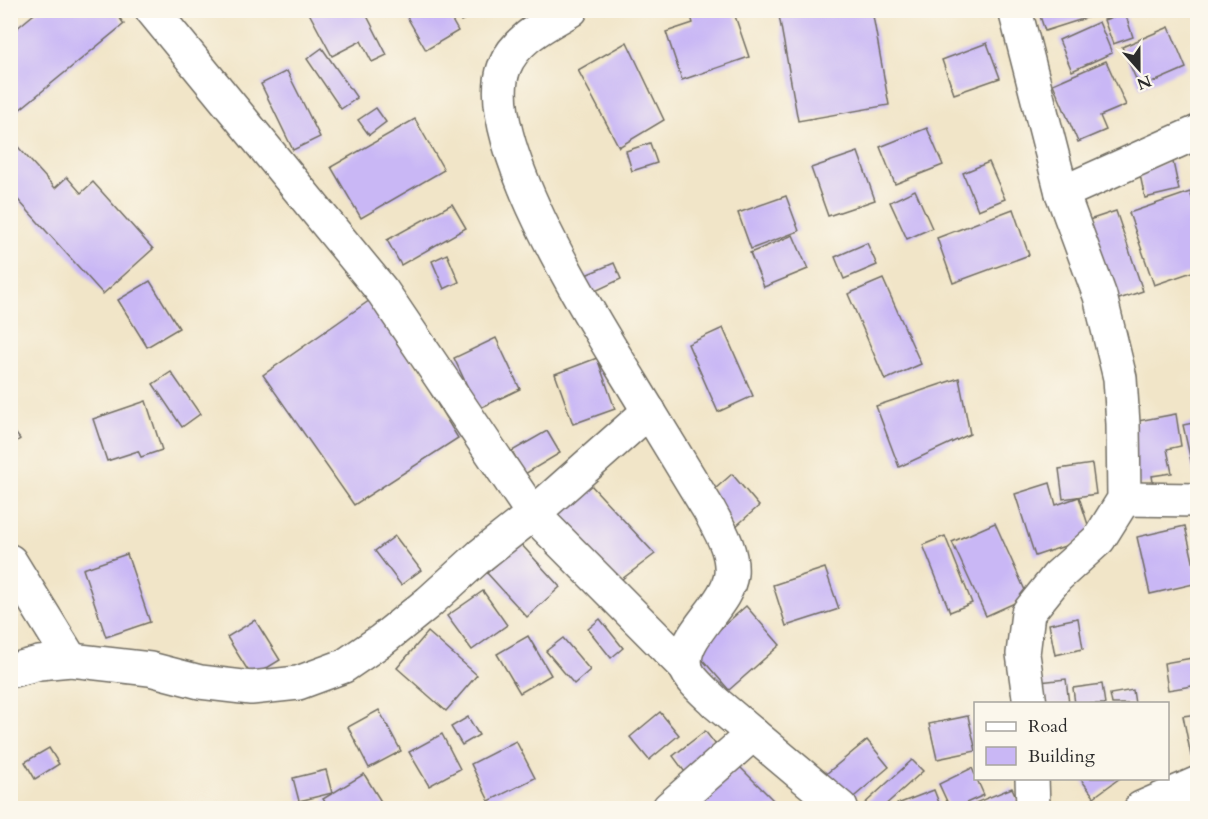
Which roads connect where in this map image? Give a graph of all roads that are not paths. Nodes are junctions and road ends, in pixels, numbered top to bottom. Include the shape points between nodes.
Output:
1 (152, 10) edge
2 (571, 10) edge
3 (1016, 10) edge
4 (1197, 132) edge
5 (1062, 193) junction
6 (649, 411) junction
7 (1124, 499) junction
8 (1197, 500) edge
9 (533, 514) junction
10 (10, 561) edge
11 (71, 660) junction
12 (686, 668) junction
13 (10, 671) edge
14 (1030, 702) edge
15 (753, 734) junction
16 (1032, 780) edge
17 (1197, 783) edge
18 (669, 808) edge
19 (841, 808) edge
20 (1033, 808) edge
21 (1141, 808) edge

1 - 9 street via 382,292
2 - 6 street via 538,28 512,51 503,70 504,125 532,202 572,284
3 - 5 street
4 - 5 street
5 - 7 street via 1100,296 1120,378
6 - 9 street
6 - 12 street via 729,549 731,576 719,603 686,651
7 - 8 street
7 - 14 street via 1099,539 1058,577 1028,613 1023,654
9 - 11 street via 382,640 344,666 298,683 251,688 200,682 150,669
9 - 12 street
10 - 11 street
11 - 13 street
12 - 15 street via 716,703
15 - 18 street
15 - 19 street
16 - 20 street
17 - 21 street

